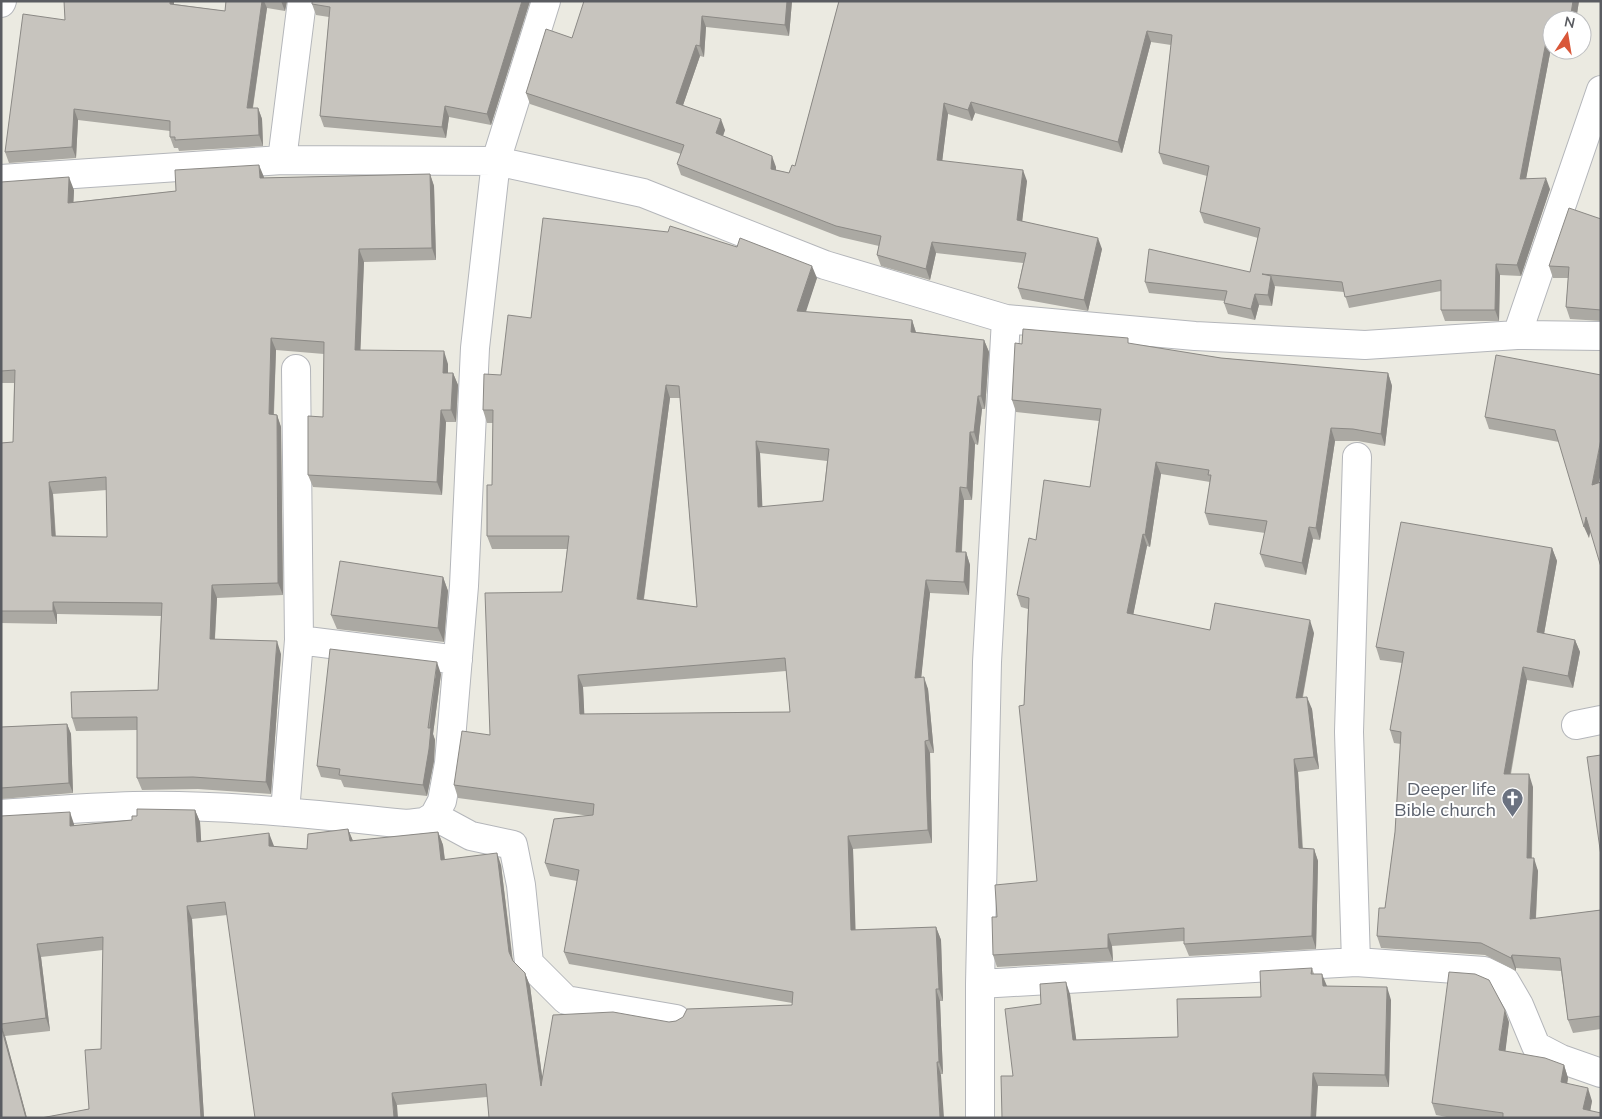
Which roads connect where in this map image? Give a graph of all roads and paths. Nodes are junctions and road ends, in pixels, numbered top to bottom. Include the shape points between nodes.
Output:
1 (302, 1) edge
2 (546, 1) edge
3 (1601, 90) edge
4 (282, 160) junction
5 (496, 161) junction
6 (1, 178) edge
7 (1006, 319) junction
8 (1517, 335) junction
9 (1601, 336) edge
10 (296, 369) dead end
11 (1357, 457) dead end
12 (299, 640) junction
13 (458, 660) junction
14 (285, 812) junction
15 (1, 814) edge
16 (434, 816) junction
17 (1356, 962) junction
18 (980, 984) junction
19 (676, 1019) edge
20 (1601, 1073) edge
21 (980, 1118) edge

1 - 4 street
2 - 5 street
3 - 8 street
4 - 5 street
4 - 6 street
5 - 7 street via 643,193 825,265
5 - 13 street via 475,348
7 - 8 street via 1194,336 1365,345
7 - 18 street via 987,662
8 - 9 street
10 - 12 street
11 - 17 street via 1349,732
12 - 13 street
12 - 14 street
13 - 16 street via 449,763 442,801
14 - 15 street via 134,806
14 - 16 street via 408,824 424,822
16 - 19 street via 471,836 513,846 522,885 529,963 566,1000
17 - 18 street
17 - 20 street via 1495,974 1505,981 1519,1005 1536,1046
18 - 21 street

